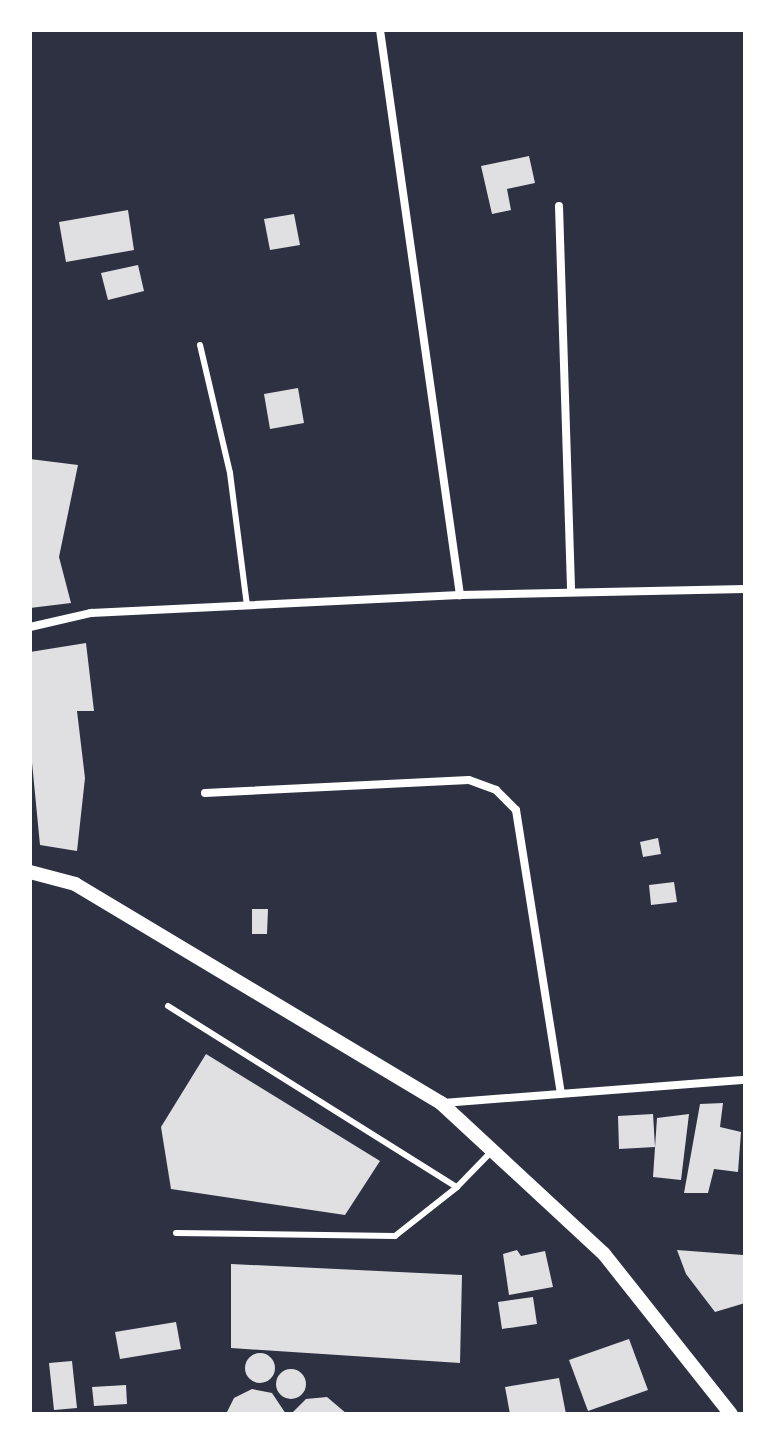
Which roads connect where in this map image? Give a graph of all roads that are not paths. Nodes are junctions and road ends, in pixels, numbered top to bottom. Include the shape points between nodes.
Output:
1 (380, 30) edge
2 (559, 206) dead end
3 (200, 345) dead end
4 (745, 589) edge
5 (571, 592) junction
6 (460, 595) junction
7 (247, 605) junction
8 (30, 627) edge
9 (205, 793) dead end
10 (30, 872) edge
11 (168, 1006) dead end
12 (745, 1080) edge
13 (561, 1093) junction
14 (441, 1103) junction
15 (494, 1148) junction
16 (457, 1187) junction
17 (176, 1233) dead end
18 (731, 1414) edge

1 - 6 street
2 - 5 street
3 - 7 lane via 230,473
4 - 5 street
5 - 6 street
6 - 7 street
7 - 8 street via 91,613
9 - 13 street via 469,780 496,790 516,810
10 - 14 street via 75,884
11 - 16 lane
12 - 13 street
13 - 14 street
14 - 15 street
15 - 16 lane
15 - 18 street via 604,1254
16 - 17 lane via 395,1236

